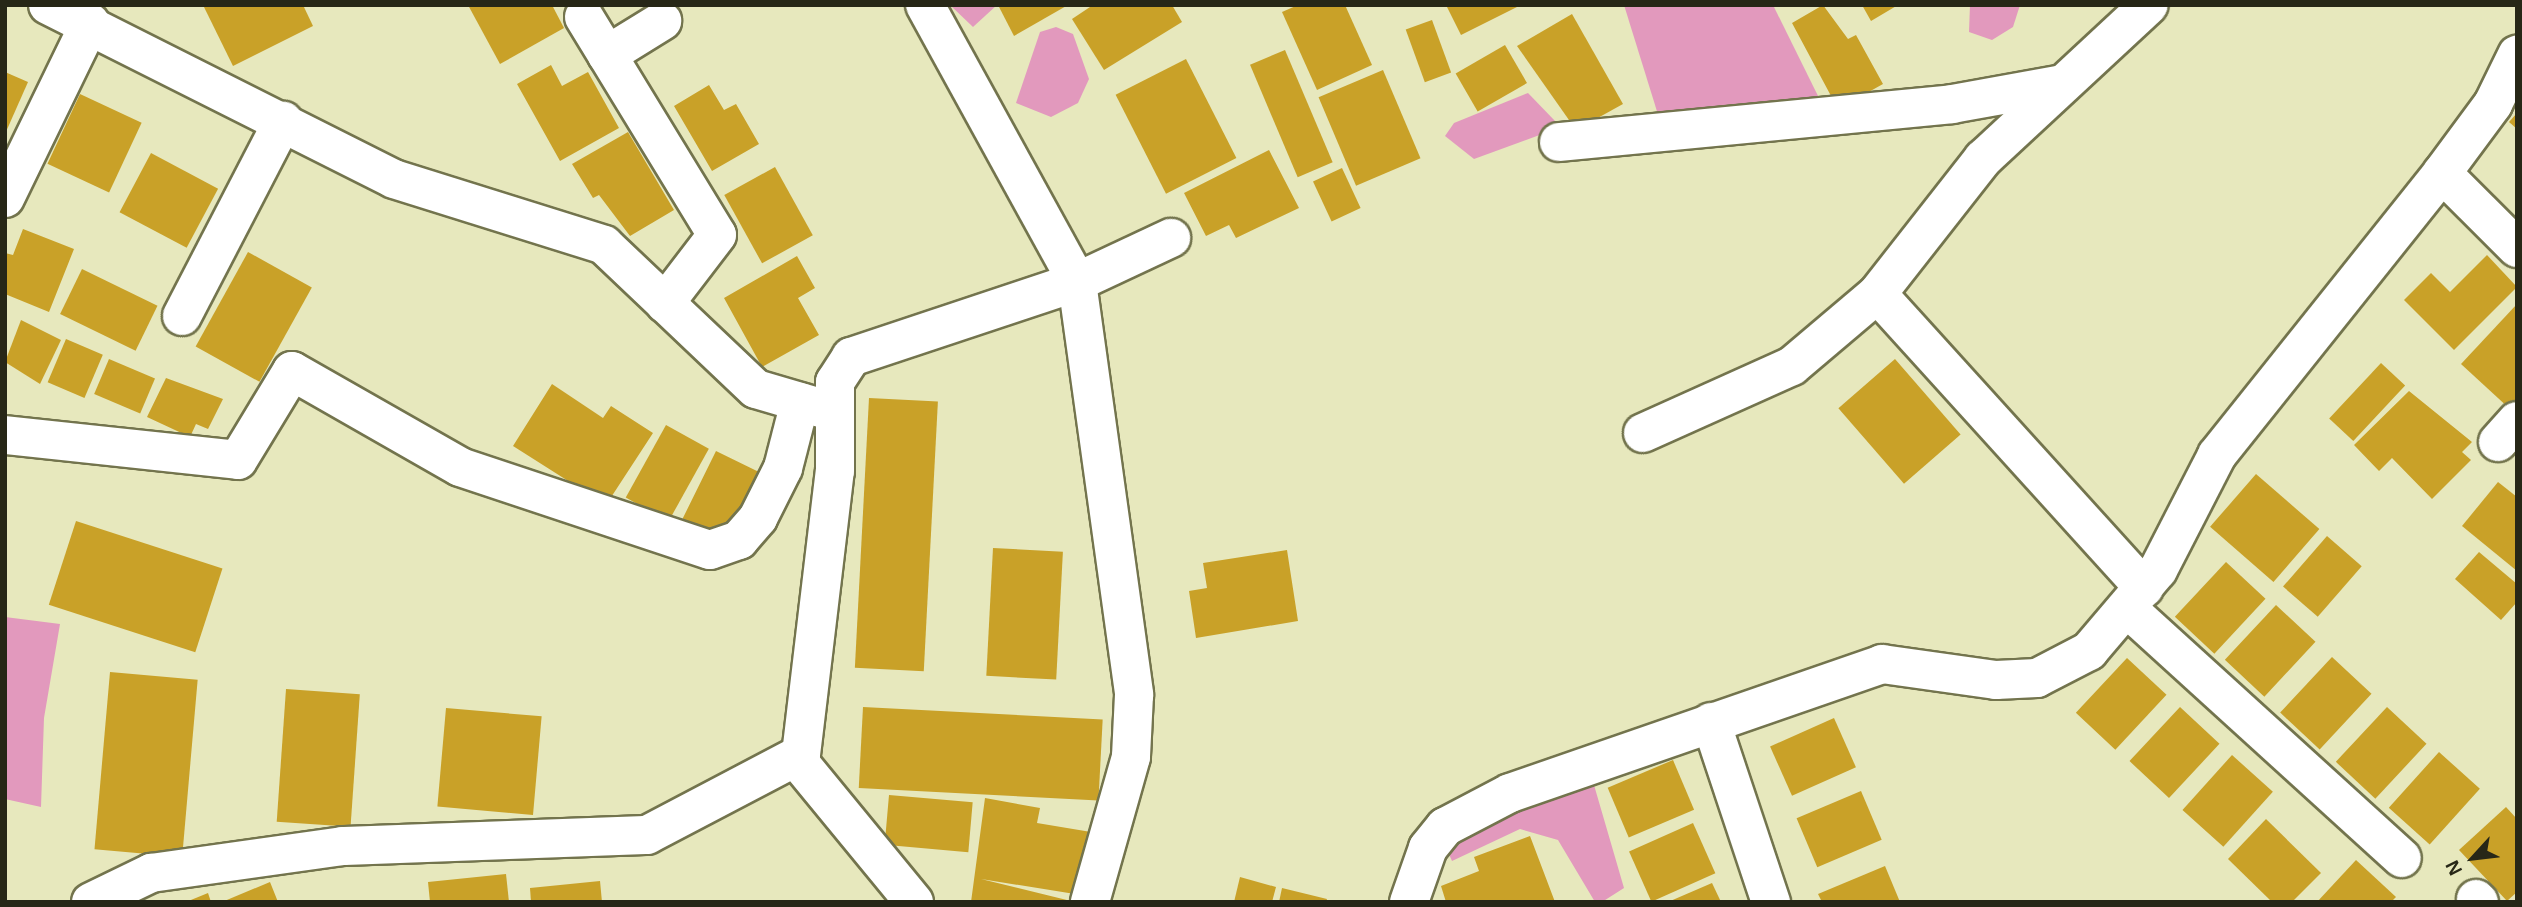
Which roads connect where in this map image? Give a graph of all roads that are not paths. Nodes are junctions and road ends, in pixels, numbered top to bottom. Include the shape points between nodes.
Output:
1 (48, 5) edge
2 (925, 5) edge
3 (2149, 5) edge
4 (584, 17) dead end
5 (662, 21) dead end
6 (90, 23) junction
7 (607, 55) junction
8 (2517, 55) edge
9 (2058, 85) junction
10 (283, 121) junction
11 (1559, 142) dead end
12 (2442, 173) junction
13 (5, 198) edge
14 (1171, 238) dead end
15 (2517, 248) edge
16 (1077, 282) junction
17 (1877, 294) junction
18 (664, 303) junction
19 (182, 316) dead end
20 (818, 407) junction
21 (1643, 433) dead end
22 (5, 435) edge
23 (2136, 598) junction
24 (1711, 722) junction
25 (801, 754) junction
26 (2402, 858) dead end
27 (91, 902) edge
28 (914, 902) edge
29 (1090, 902) edge
30 (1409, 902) edge
31 (1771, 902) edge

1 - 6 street
2 - 16 street
3 - 9 street
4 - 7 street
5 - 7 street
6 - 10 street
6 - 13 street
7 - 18 street via 717,235
8 - 12 street via 2493,104
9 - 11 street via 1952,104
9 - 17 street via 1983,159
10 - 18 street via 394,179 604,245
10 - 19 street
12 - 15 street
12 - 23 street via 2217,455
14 - 16 street
16 - 20 street via 851,357
16 - 29 street via 1134,695 1131,757
17 - 21 street via 1792,366
17 - 23 street
18 - 20 street via 757,389
20 - 22 street via 758,519 739,540 710,550 460,467 292,371 238,460
20 - 25 street via 835,471
23 - 24 street via 2088,651 2038,678 1996,680 1882,664
23 - 26 street
24 - 30 street via 1479,805 1428,848
24 - 31 street
25 - 27 street via 647,835 343,846 151,873
25 - 28 street via 800,763

